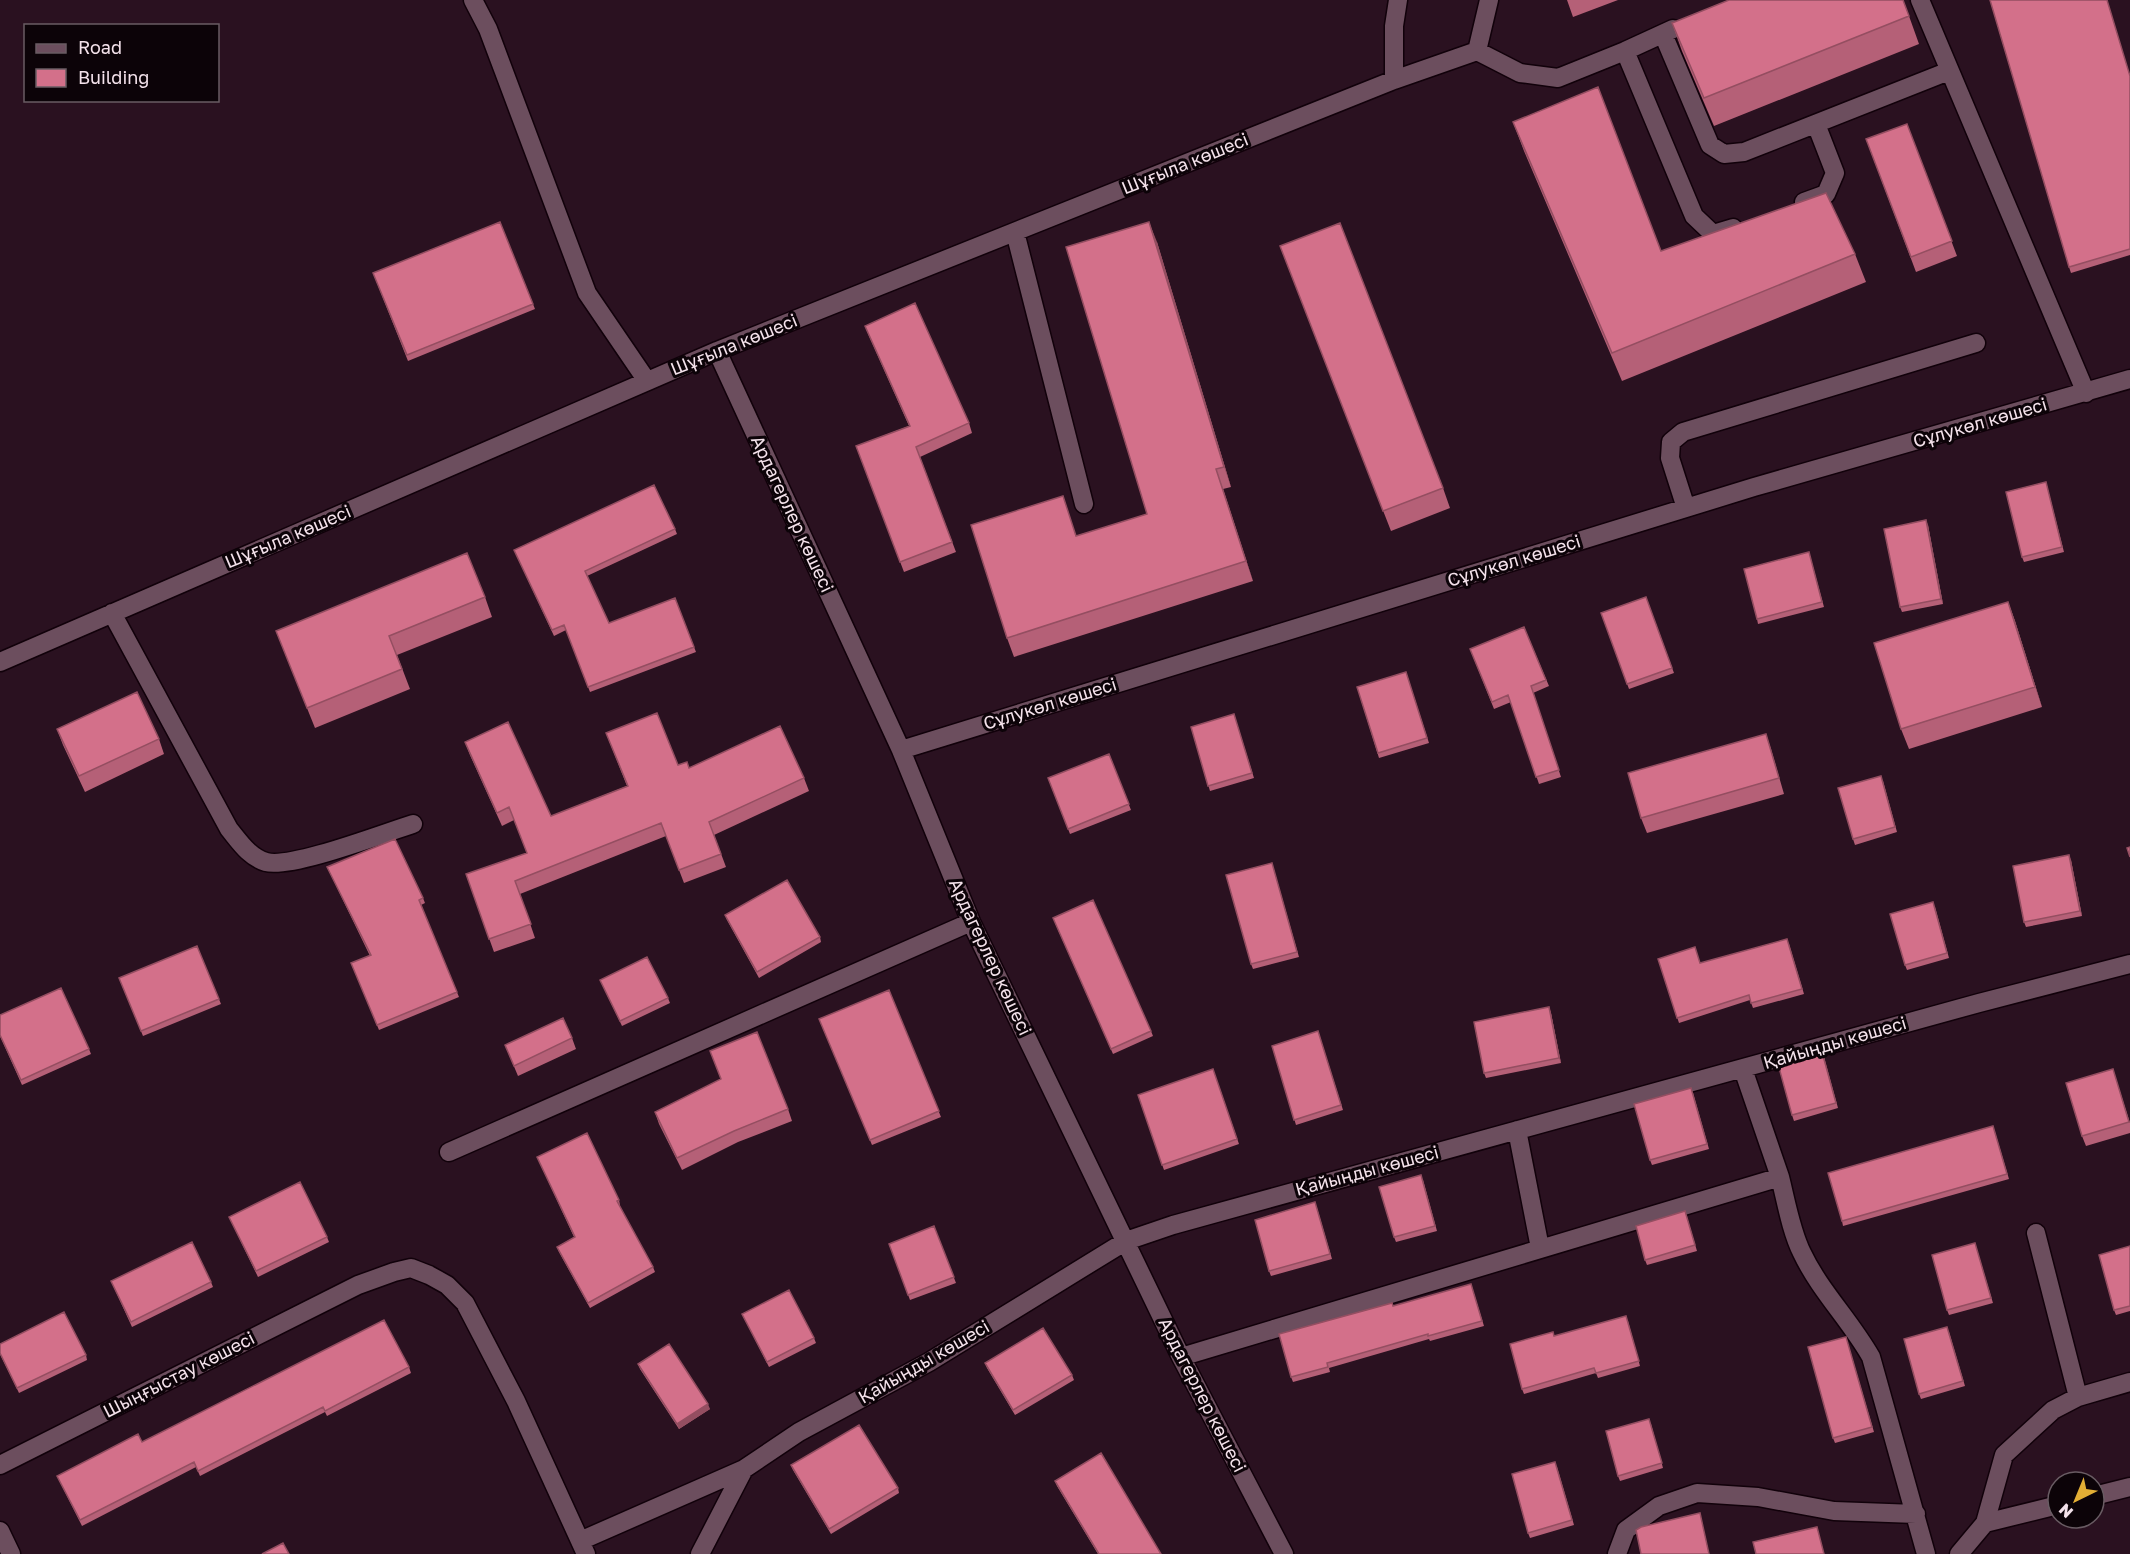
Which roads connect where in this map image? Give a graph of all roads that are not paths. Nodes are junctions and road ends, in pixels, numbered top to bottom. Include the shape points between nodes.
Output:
1 (473, 0) edge
2 (1398, 0) edge
3 (1489, 0) edge
4 (1920, 0) edge
5 (1694, 19) edge
6 (1663, 34) junction
7 (1477, 51) junction
8 (1626, 51) junction
9 (1950, 71) junction
10 (1394, 80) junction
11 (1816, 124) junction
12 (1785, 209) edge
13 (1745, 224) edge
14 (1015, 232) junction
15 (1976, 343) dead end
16 (717, 351) junction
17 (2130, 379) edge
18 (647, 381) junction
19 (2086, 393) junction
20 (1084, 504) dead end
21 (1686, 508) junction
22 (112, 613) junction
23 (0, 662) edge
24 (901, 750) junction
25 (413, 824) dead end
26 (971, 922) junction
27 (2130, 964) edge
28 (1743, 1069) junction
29 (1517, 1130) junction
30 (449, 1152) dead end
31 (1780, 1178) junction
32 (2036, 1233) dead end
33 (1126, 1241) junction
34 (1540, 1248) junction
35 (1181, 1357) junction
36 (2130, 1382) edge
37 (2078, 1396) junction
38 (0, 1465) edge
39 (744, 1469) junction
40 (2130, 1487) edge
41 (2106, 1493) edge
42 (2046, 1508) edge
43 (1916, 1514) junction
44 (1985, 1523) junction
45 (0, 1531) edge
46 (583, 1547) edge
47 (11, 1554) edge
48 (700, 1554) edge
49 (1284, 1554) edge
50 (1617, 1554) edge
51 (1926, 1554) edge
52 (1959, 1554) edge

1 - 18 street via 488,29 587,294
2 - 10 street
3 - 7 street
4 - 9 street
5 - 6 street
6 - 8 street
6 - 11 street via 1710,145 1724,154 1744,152
7 - 8 street via 1520,73 1558,78
7 - 10 street, Шұғыла көшесі
8 - 13 street via 1694,216 1713,234
9 - 11 street
9 - 19 street
10 - 14 street, Шұғыла көшесі
11 - 12 street via 1835,173 1826,194
14 - 16 street, Шұғыла көшесі
14 - 20 street
15 - 21 street via 1683,432 1671,442 1670,458
16 - 18 street, Шұғыла көшесі
16 - 24 street, Ардагерлер көшесі
17 - 19 street, Сұлукөл көшесі
18 - 22 street, Шұғыла көшесі
19 - 21 street, Сұлукөл көшесі
21 - 24 street, Сұлукөл көшесі
22 - 23 street, Шұғыла көшесі
22 - 25 street via 228,828 257,858 267,863 290,863
24 - 26 street, Ардагерлер көшесі
26 - 30 street
26 - 33 street, Ардагерлер көшесі
27 - 28 street, Қайыңды көшесі
28 - 29 street, Қайыңды көшесі
28 - 31 street
29 - 33 street, Қайыңды көшесі via 1173,1224
29 - 34 street
31 - 34 street
31 - 43 street via 1801,1251 1870,1357
32 - 37 street
33 - 35 street, Ардагерлер көшесі
33 - 39 street, Қайыңды көшесі via 929,1362 799,1432
34 - 35 street
35 - 49 street, Ардагерлер көшесі
36 - 37 street
37 - 44 street via 2053,1410 2004,1455
38 - 46 street, Шыңғыстау көшесі via 358,1285 411,1268 447,1285 465,1303 516,1401
39 - 46 street
39 - 48 street, Қайыңды көшесі
40 - 41 street
42 - 44 street
43 - 50 street via 1834,1511 1758,1497 1696,1493 1659,1506 1626,1530
43 - 51 street
44 - 52 street
45 - 47 street

